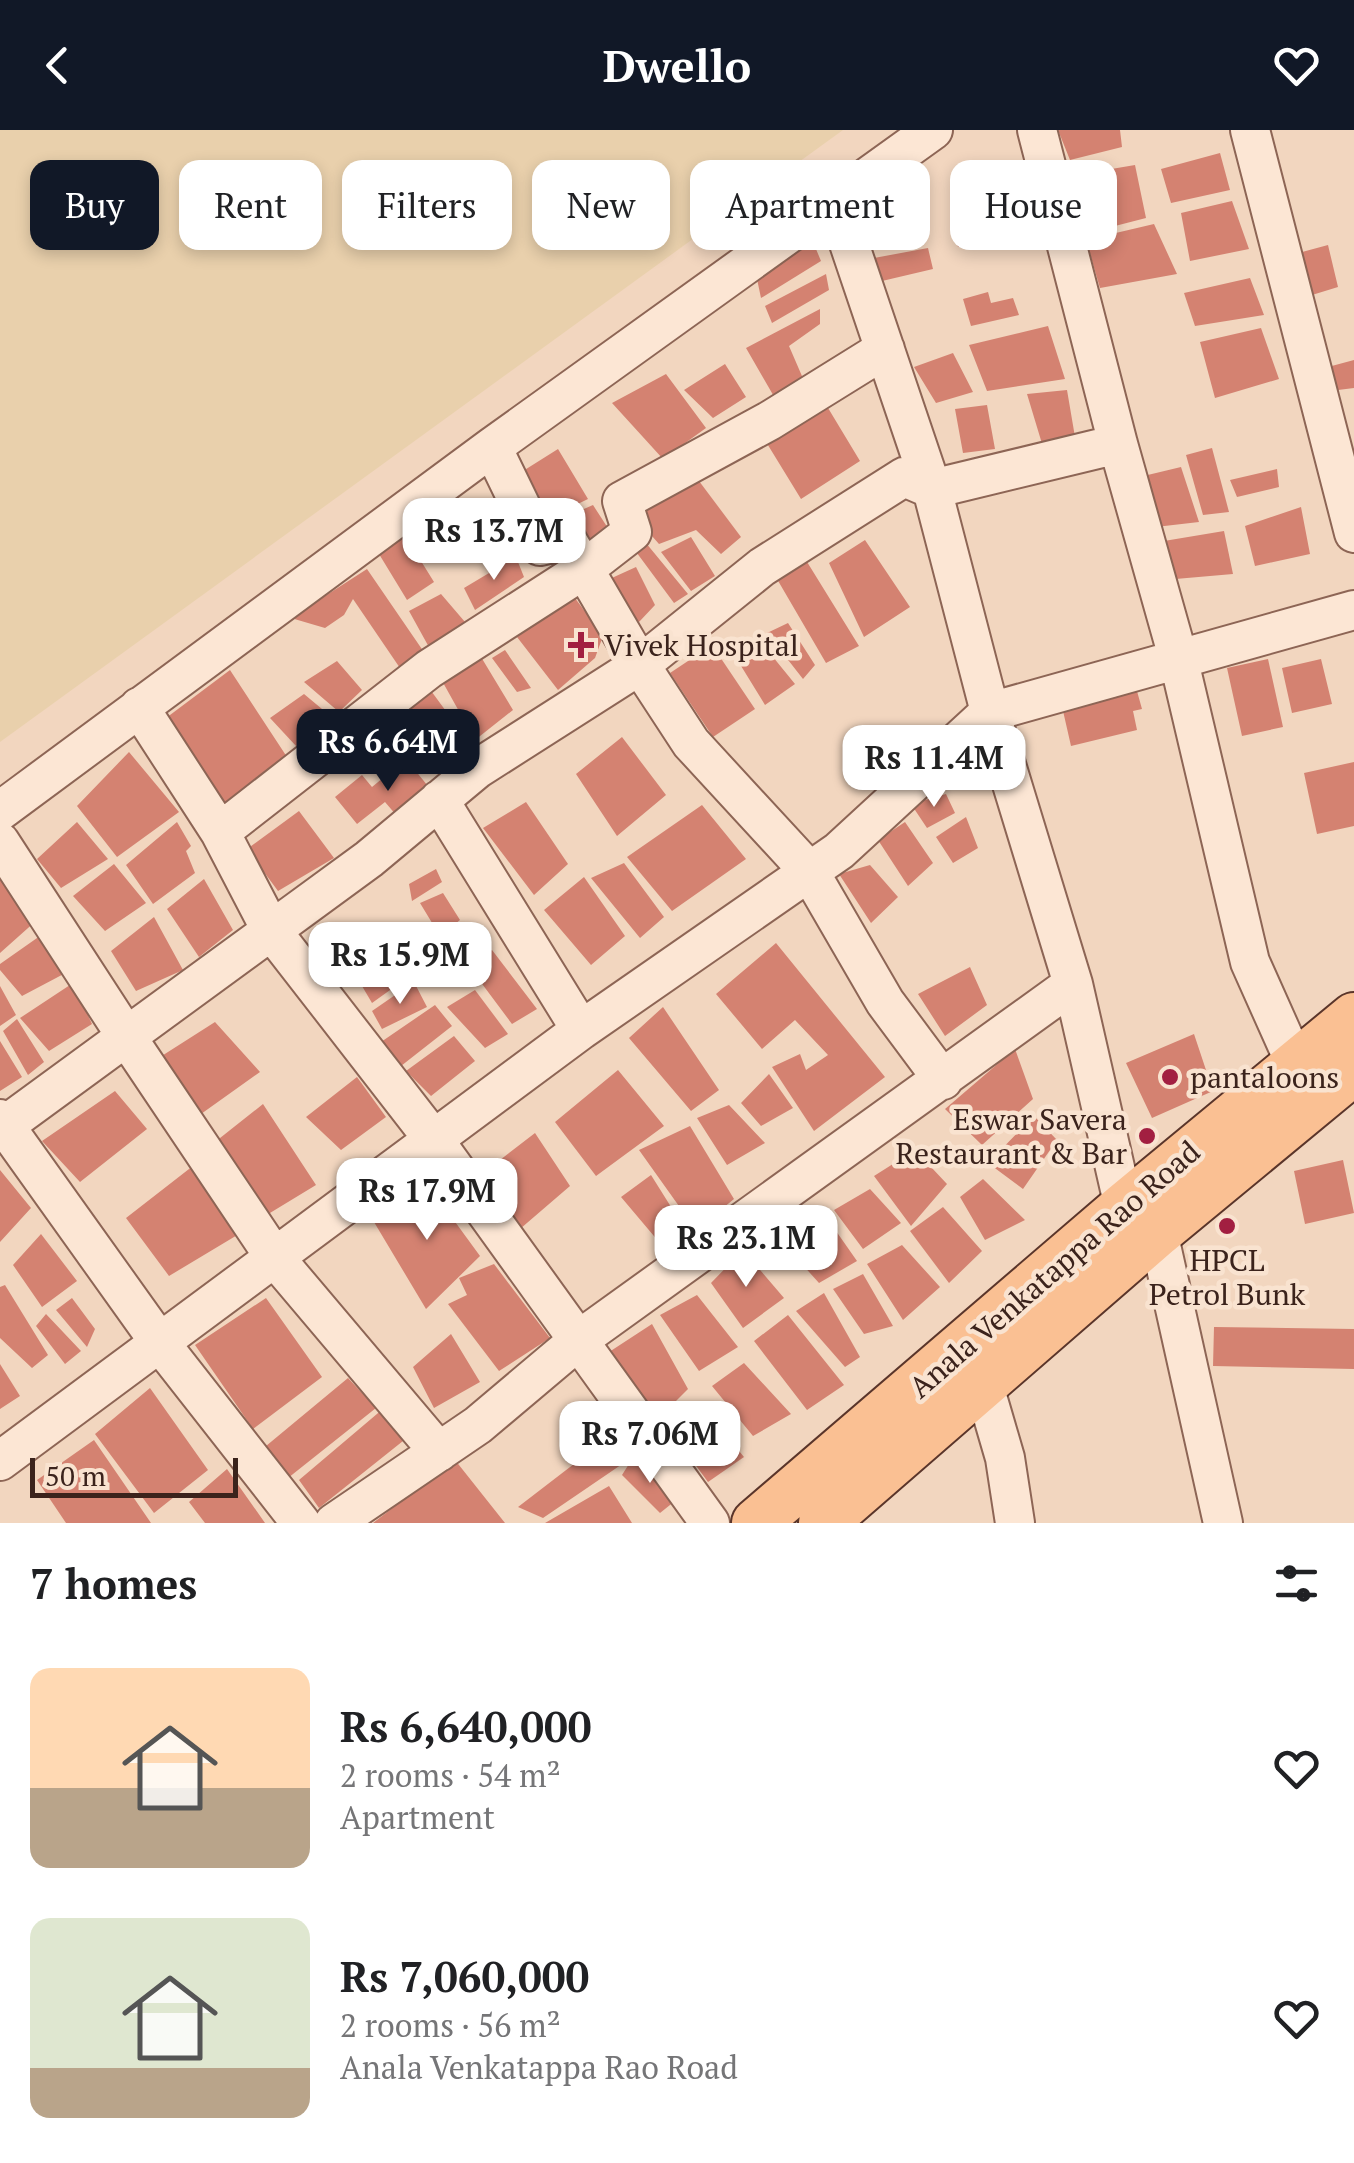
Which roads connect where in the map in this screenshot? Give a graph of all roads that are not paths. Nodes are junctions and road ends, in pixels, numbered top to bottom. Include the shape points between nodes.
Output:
1 (934, 130) edge
2 (1036, 130) edge
3 (1250, 130) edge
4 (893, 160) edge
5 (768, 250) edge
6 (851, 250) edge
7 (885, 349) junction
8 (1118, 444) junction
9 (492, 447) junction
10 (932, 489) junction
11 (1354, 533) edge
12 (584, 570) junction
13 (1354, 610) edge
14 (1178, 657) junction
15 (640, 665) junction
16 (139, 707) junction
17 (990, 712) junction
18 (439, 800) junction
19 (0, 811) edge
20 (220, 832) junction
21 (0, 842) edge
22 (809, 871) junction
23 (271, 930) junction
24 (1073, 984) junction
25 (1354, 1017) edge
26 (581, 1030) junction
27 (126, 1036) junction
28 (1296, 1065) junction
29 (1354, 1070) edge
30 (943, 1080) junction
31 (2, 1124) edge
32 (434, 1140) junction
33 (1141, 1219) junction
34 (275, 1258) junction
35 (580, 1339) junction
36 (160, 1344) junction
37 (984, 1386) junction
38 (439, 1452) junction
39 (0, 1461) edge
40 (300, 1523) edge
41 (334, 1523) edge
42 (710, 1523) edge
43 (756, 1523) edge
44 (823, 1523) edge
45 (1015, 1523) edge
46 (1223, 1523) edge

1 - 4 street
2 - 8 street
3 - 11 street
5 - 9 street
6 - 7 street
7 - 10 street
7 - 12 street via 769,422 622,501 632,532
8 - 10 street
8 - 14 street
9 - 12 street via 540,546 567,540
9 - 16 street
10 - 15 street via 904,478 762,567
10 - 17 street
12 - 15 street
12 - 20 street via 429,669
13 - 14 street
14 - 17 street
14 - 28 street via 1250,962
15 - 18 street via 476,769
15 - 22 street via 691,743
16 - 19 street
16 - 20 street
17 - 22 street
17 - 24 street
18 - 23 street
18 - 26 street
20 - 23 street
21 - 27 street
22 - 26 street
22 - 30 street via 885,1002
23 - 27 street
23 - 32 street
24 - 30 street
24 - 33 street
25 - 28 main road, Anala Venkatappa Rao Road
26 - 32 street
27 - 31 street
27 - 34 street
28 - 33 main road, Anala Venkatappa Rao Road
29 - 33 main road, Anala Venkatappa Rao Road
30 - 35 street
31 - 36 street
32 - 34 street
32 - 35 street
33 - 37 main road, Anala Venkatappa Rao Road
33 - 43 main road, Anala Venkatappa Rao Road
33 - 46 street
34 - 36 street
34 - 38 street
35 - 38 street
35 - 42 street
36 - 39 street
36 - 40 street
37 - 44 main road, Anala Venkatappa Rao Road
37 - 45 street
38 - 41 street

